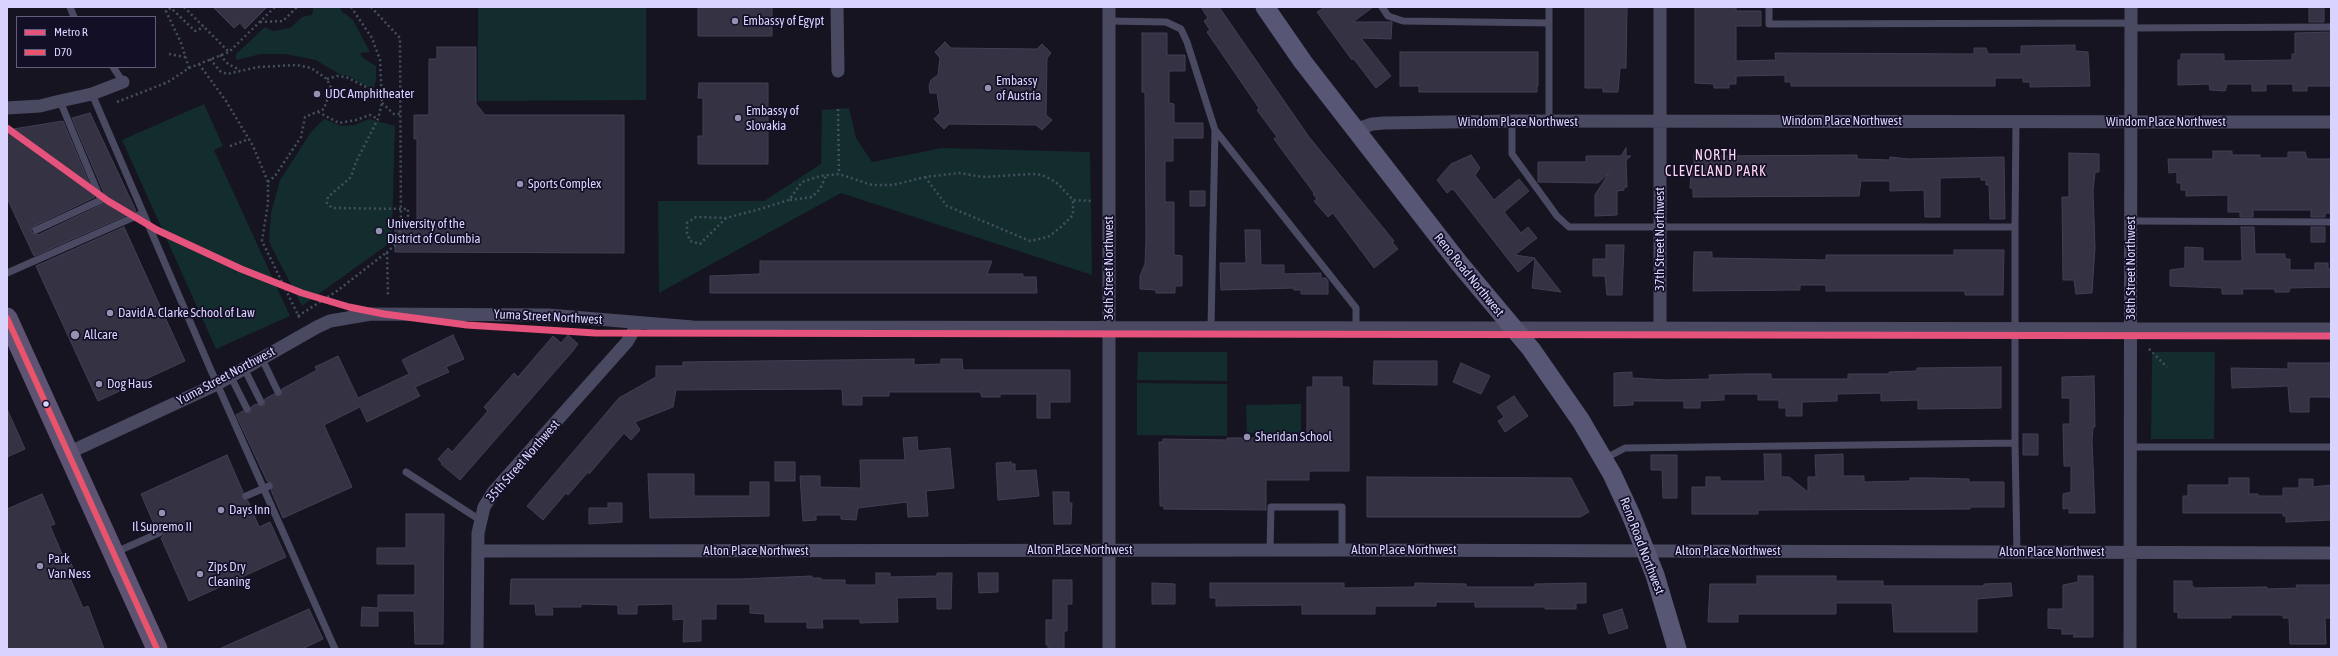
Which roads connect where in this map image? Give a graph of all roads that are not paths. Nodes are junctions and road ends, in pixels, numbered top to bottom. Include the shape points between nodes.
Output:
1 (838, 7) edge
2 (1109, 7) edge
3 (1264, 7) edge
4 (1382, 7) edge
5 (1549, 7) edge
6 (1660, 7) edge
7 (1768, 7) edge
8 (2131, 7) edge
9 (1109, 21) junction
10 (1549, 23) junction
11 (2131, 25) junction
12 (2331, 27) edge
13 (114, 68) edge
14 (838, 71) dead end
15 (123, 82) joint
16 (92, 94) junction
17 (60, 101) junction
18 (7, 108) edge
19 (1512, 121) junction
20 (1549, 121) junction
21 (1659, 121) junction
22 (2016, 122) junction
23 (2131, 122) junction
24 (2331, 122) edge
25 (1215, 130) junction
26 (1355, 130) junction
27 (143, 213) junction
28 (2131, 221) junction
29 (2331, 222) edge
30 (1659, 226) junction
31 (2015, 227) junction
32 (36, 230) dead end
33 (7, 273) edge
34 (7, 318) edge
35 (638, 323) junction
36 (1109, 327) junction
37 (1211, 327) junction
38 (1356, 327) junction
39 (1513, 328) junction
40 (1660, 328) junction
41 (2015, 329) junction
42 (2131, 329) junction
43 (2331, 329) edge
44 (262, 359) junction
45 (245, 370) junction
46 (231, 377) junction
47 (217, 384) junction
48 (278, 392) dead end
49 (261, 402) dead end
50 (248, 409) dead end
51 (2014, 443) junction
52 (2130, 447) junction
53 (2331, 447) edge
54 (68, 453) junction
55 (1604, 459) junction
56 (406, 472) dead end
57 (267, 487) junction
58 (246, 496) dead end
59 (480, 520) junction
60 (159, 534) dead end
61 (1109, 550) junction
62 (1270, 550) junction
63 (1342, 550) junction
64 (1646, 550) junction
65 (478, 551) junction
66 (2017, 552) junction
67 (2131, 552) junction
68 (114, 553) junction
69 (2331, 553) edge
70 (157, 649) edge
71 (335, 649) edge
72 (477, 649) edge
73 (1109, 649) edge
74 (1677, 649) edge
75 (2130, 649) edge

1 - 14 street
2 - 9 street, 36th Street Northwest
3 - 26 main road, Reno Road Northwest
4 - 10 lane via 1388,16 1402,21
5 - 10 lane
6 - 21 street, 37th Street Northwest
7 - 11 lane via 1768,24
8 - 11 street, 38th Street Northwest
9 - 25 lane via 1166,22 1181,29
9 - 36 street, 36th Street Northwest
10 - 20 lane
11 - 12 lane
11 - 23 street, 38th Street Northwest
13 - 15 lane
15 - 16 street
16 - 17 street
16 - 27 lane
17 - 18 street via 40,106
17 - 32 lane via 101,200
19 - 20 street, Windom Place Northwest
19 - 26 street, Windom Place Northwest via 1384,123
19 - 30 lane via 1512,154 1557,216 1569,227
20 - 21 street, Windom Place Northwest
21 - 22 street, Windom Place Northwest
21 - 30 street, 37th Street Northwest
22 - 23 street, Windom Place Northwest
22 - 31 lane
23 - 24 street, Windom Place Northwest
23 - 28 street, 38th Street Northwest
25 - 37 lane
25 - 38 lane via 1356,308
26 - 39 main road, Reno Road Northwest
27 - 33 lane
27 - 47 lane
28 - 29 lane
28 - 42 street, 38th Street Northwest
30 - 31 lane
30 - 40 street, 37th Street Northwest
31 - 41 lane
34 - 54 main road
35 - 36 street, Yuma Street Northwest via 693,327
35 - 44 street, Yuma Street Northwest via 521,314 371,314 330,321
35 - 59 street, 35th Street Northwest via 627,342 605,368 494,491 484,507
36 - 37 street, Yuma Street Northwest
36 - 61 street, 36th Street Northwest
37 - 38 street, Yuma Street Northwest
38 - 39 street, Yuma Street Northwest
39 - 40 street, Yuma Street Northwest
39 - 55 main road, Reno Road Northwest via 1566,398
40 - 41 street, Yuma Street Northwest
41 - 42 street, Yuma Street Northwest
41 - 51 lane
42 - 43 street, Yuma Street Northwest
42 - 52 street, 38th Street Northwest
44 - 45 street, Yuma Street Northwest
44 - 48 lane
45 - 46 street, Yuma Street Northwest
45 - 49 lane
46 - 47 street, Yuma Street Northwest
46 - 50 lane
47 - 54 street, Yuma Street Northwest
47 - 57 lane
51 - 55 lane via 1625,448
51 - 66 lane
52 - 53 lane
52 - 67 street, 38th Street Northwest
54 - 68 main road
55 - 64 main road, Reno Road Northwest
56 - 59 lane
57 - 58 lane
57 - 71 lane
59 - 65 street, 35th Street Northwest
60 - 68 lane
61 - 62 street, Alton Place Northwest
61 - 65 street, Alton Place Northwest
61 - 73 street, 36th Street Northwest
62 - 63 street, Alton Place Northwest
62 - 63 lane via 1271,507 1342,507
63 - 64 street, Alton Place Northwest
64 - 66 street, Alton Place Northwest
64 - 74 main road, Reno Road Northwest
65 - 72 street, 35th Street Northwest
66 - 67 street, Alton Place Northwest
67 - 69 street, Alton Place Northwest
67 - 75 street, 38th Street Northwest
68 - 70 main road

